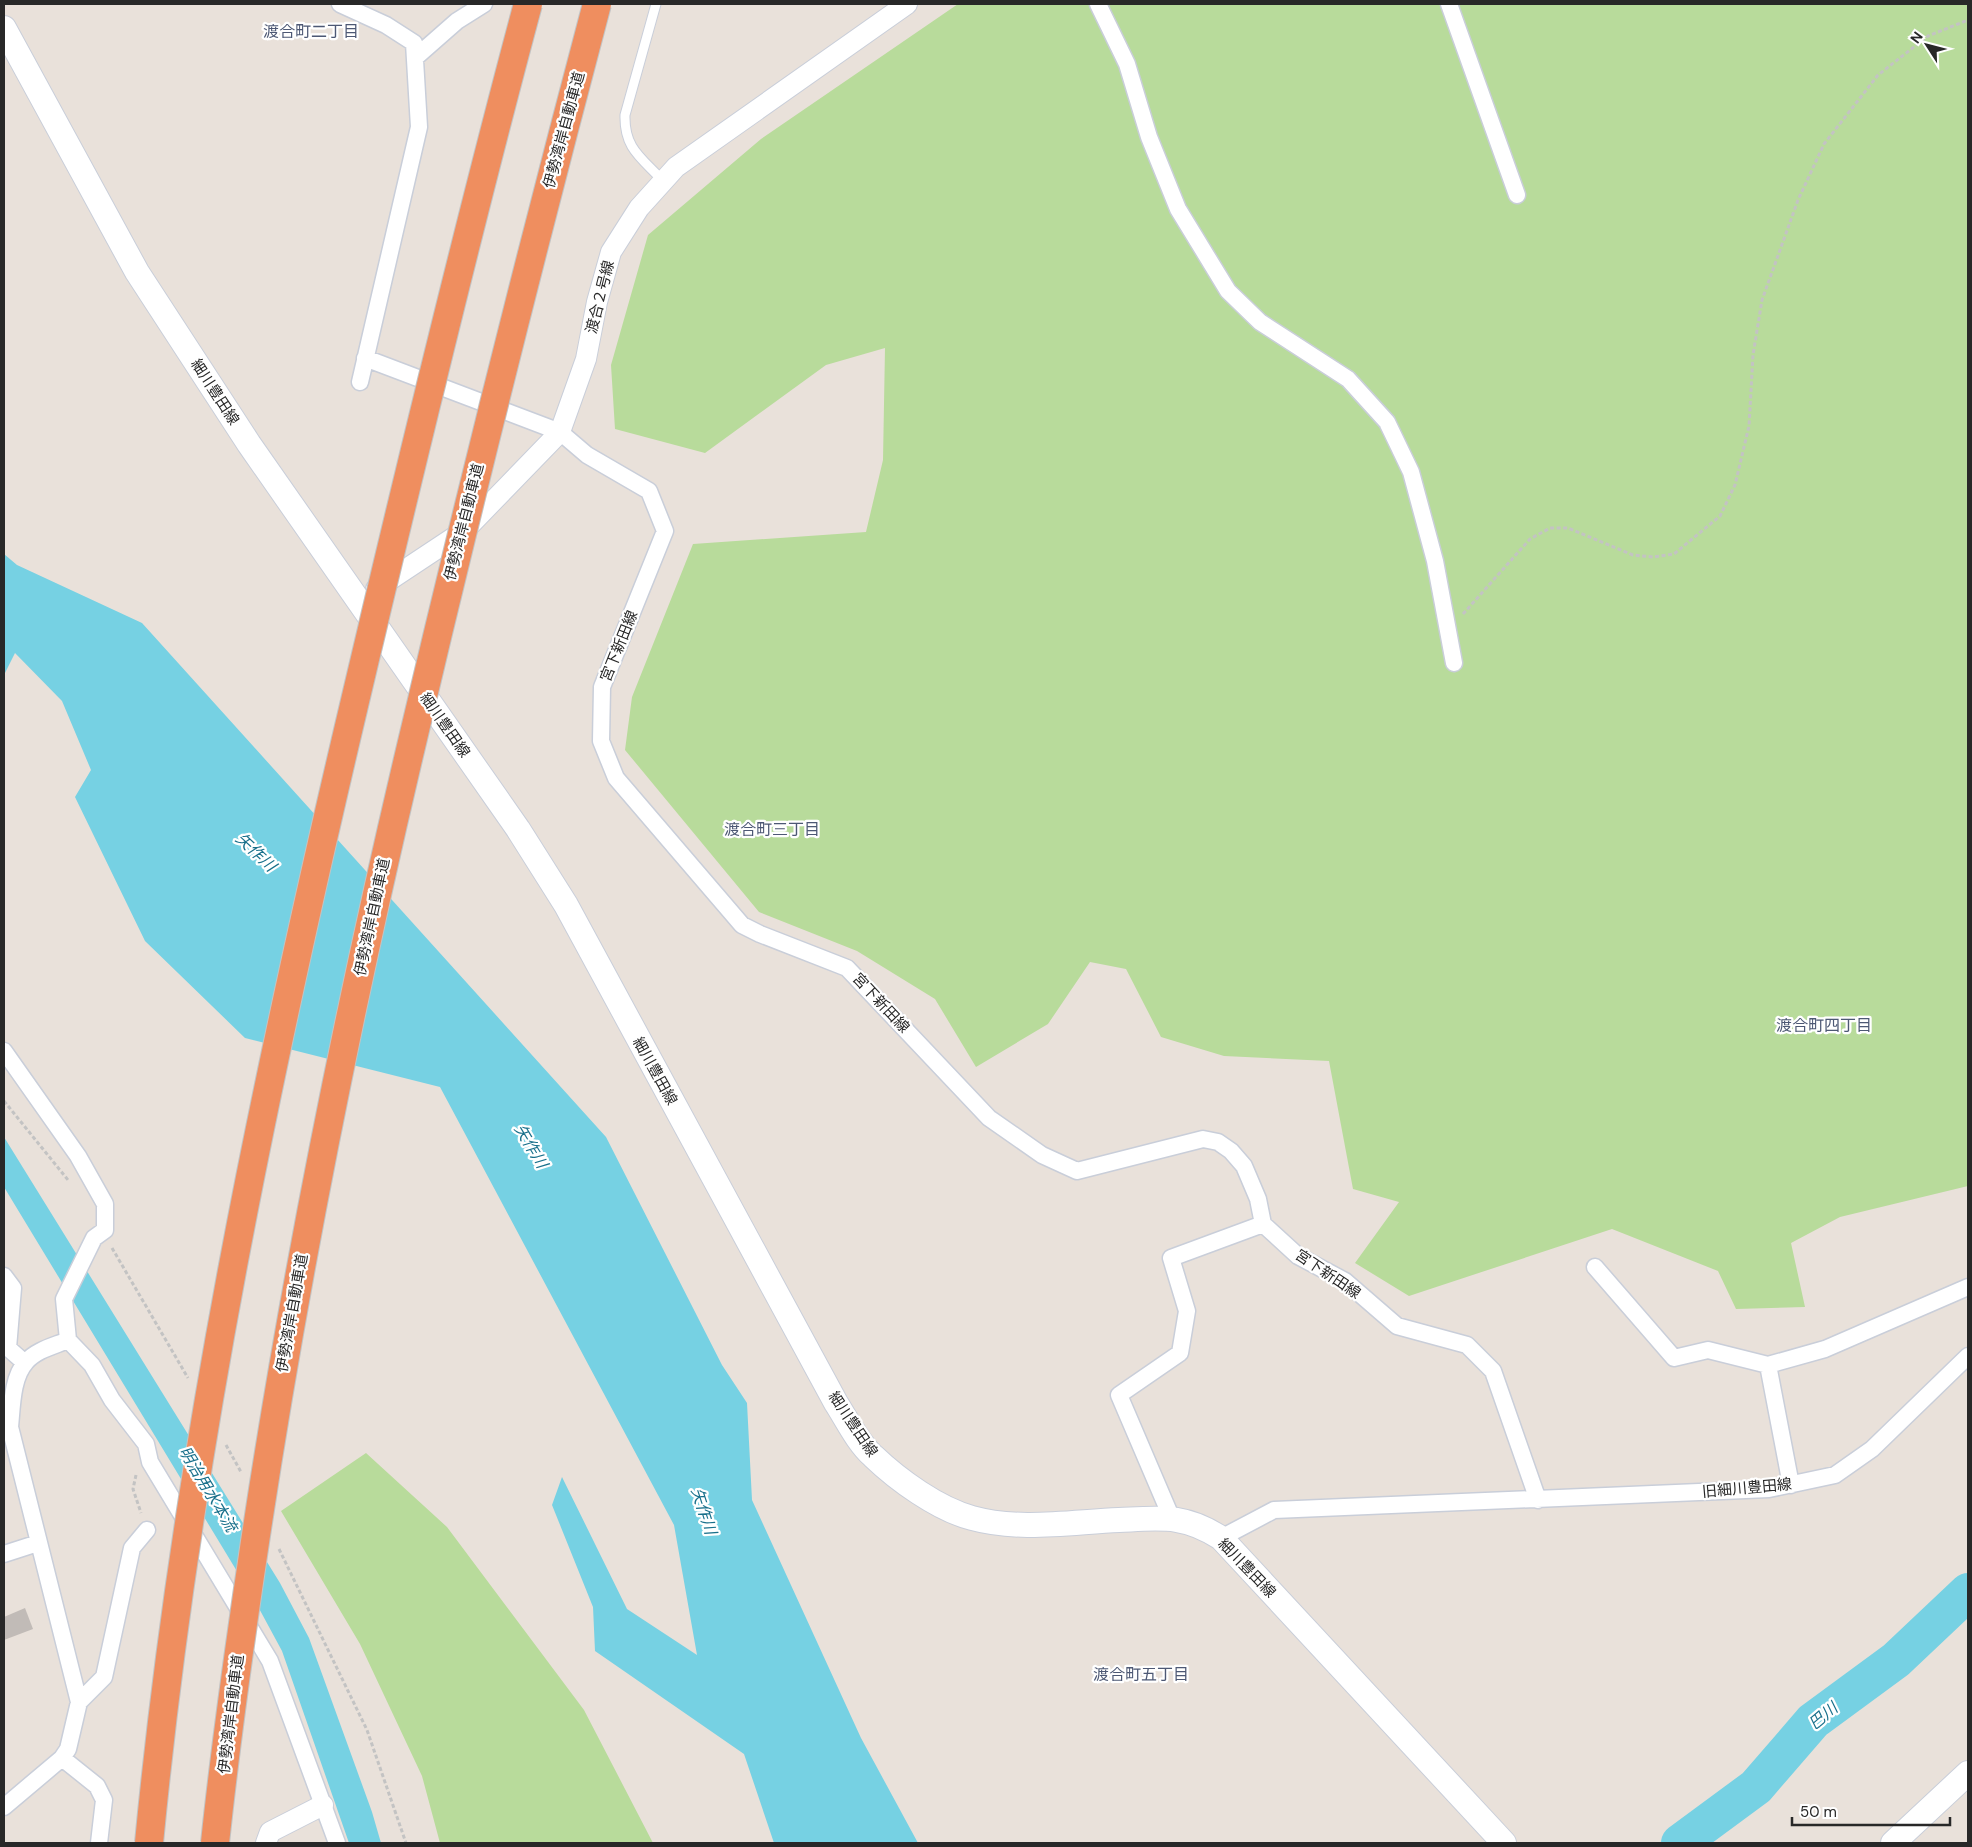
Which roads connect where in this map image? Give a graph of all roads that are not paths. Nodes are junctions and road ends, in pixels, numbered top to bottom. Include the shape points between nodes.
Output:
1 (340, 4) edge
2 (484, 4) edge
3 (528, 4) edge
4 (597, 4) edge
5 (656, 4) edge
6 (907, 4) edge
7 (1098, 4) edge
8 (1449, 4) edge
9 (4, 28) edge
10 (416, 57) junction
11 (663, 181) junction
12 (1517, 195) dead end
13 (365, 358) junction
14 (360, 382) dead end
15 (560, 432) junction
16 (358, 601) junction
17 (1454, 663) dead end
18 (4, 1051) edge
19 (1263, 1224) junction
20 (1595, 1267) dead end
21 (4, 1276) edge
22 (1968, 1287) edge
23 (68, 1340) junction
24 (1968, 1356) edge
25 (24, 1362) junction
26 (1768, 1365) junction
27 (7, 1426) edge
28 (1791, 1484) junction
29 (1538, 1500) junction
30 (1172, 1519) junction
31 (147, 1530) road end
32 (1220, 1538) junction
33 (38, 1542) junction
34 (4, 1554) edge
35 (79, 1702) junction
36 (62, 1758) junction
37 (1968, 1773) edge
38 (323, 1805) junction
39 (4, 1807) edge
40 (1497, 1837) edge
41 (100, 1843) edge
42 (149, 1843) edge
43 (216, 1843) edge
44 (266, 1843) edge
45 (337, 1843) edge
46 (1893, 1843) edge

1 - 10 street via 386,25 414,43
2 - 10 street via 457,21
3 - 42 highway, bridge via 413,456 319,854 237,1242 204,1423
4 - 43 highway, 伊勢湾岸自動車道, bridge via 478,466 383,867 334,1092 270,1437
5 - 11 lane via 625,115 624,133 632,148
6 - 11 street, 渡合２号線 via 726,130 676,167
7 - 17 street via 1126,64 1149,137 1178,209 1228,291 1260,322 1348,379 1387,422 1411,472 1435,561
8 - 12 street
9 - 16 main road, 細川豊田線 via 137,272 249,444
10 - 13 street via 419,127
11 - 15 street, 渡合２号線 via 639,208 611,252 586,359
13 - 14 street
13 - 15 street, 宮下新田線
15 - 16 street, 渡合２号線 via 465,530
15 - 19 street, 宮下新田線 via 587,455 649,491 665,531 602,687 601,740 616,778 729,912 742,925 760,934 847,968 989,1118 1042,1155 1077,1170 1203,1139 1218,1142 1232,1151 1244,1166 1258,1199
16 - 30 main road, 細川豊田線 via 518,829 566,905 836,1403 871,1456 928,1499 972,1518 1021,1524
18 - 23 street via 78,1156 105,1204 105,1230 94,1238 64,1299
19 - 29 street, 宮下新田線 via 1298,1256 1345,1281 1398,1326 1466,1345 1493,1371
19 - 30 street via 1171,1258 1186,1311 1180,1353 1119,1395
20 - 26 street via 1674,1358 1708,1350
21 - 25 street via 14,1288 8,1348
22 - 26 street via 1825,1349
23 - 25 street
23 - 38 street via 92,1365 112,1400 146,1444 150,1462 270,1660
24 - 28 street, 旧細川豊田線 via 1872,1449 1835,1475
25 - 27 street via 15,1386
26 - 28 street
27 - 33 street
28 - 29 street, 旧細川豊田線 via 1770,1489
29 - 32 street, 旧細川豊田線 via 1274,1510
30 - 32 main road, 細川豊田線 via 1189,1521
31 - 35 street via 132,1548 104,1677
32 - 40 main road, 細川豊田線
33 - 34 street
33 - 35 street
35 - 36 street via 68,1749
36 - 39 street
36 - 41 street via 97,1786 104,1800
37 - 46 main road
38 - 44 street via 270,1832
38 - 45 street

